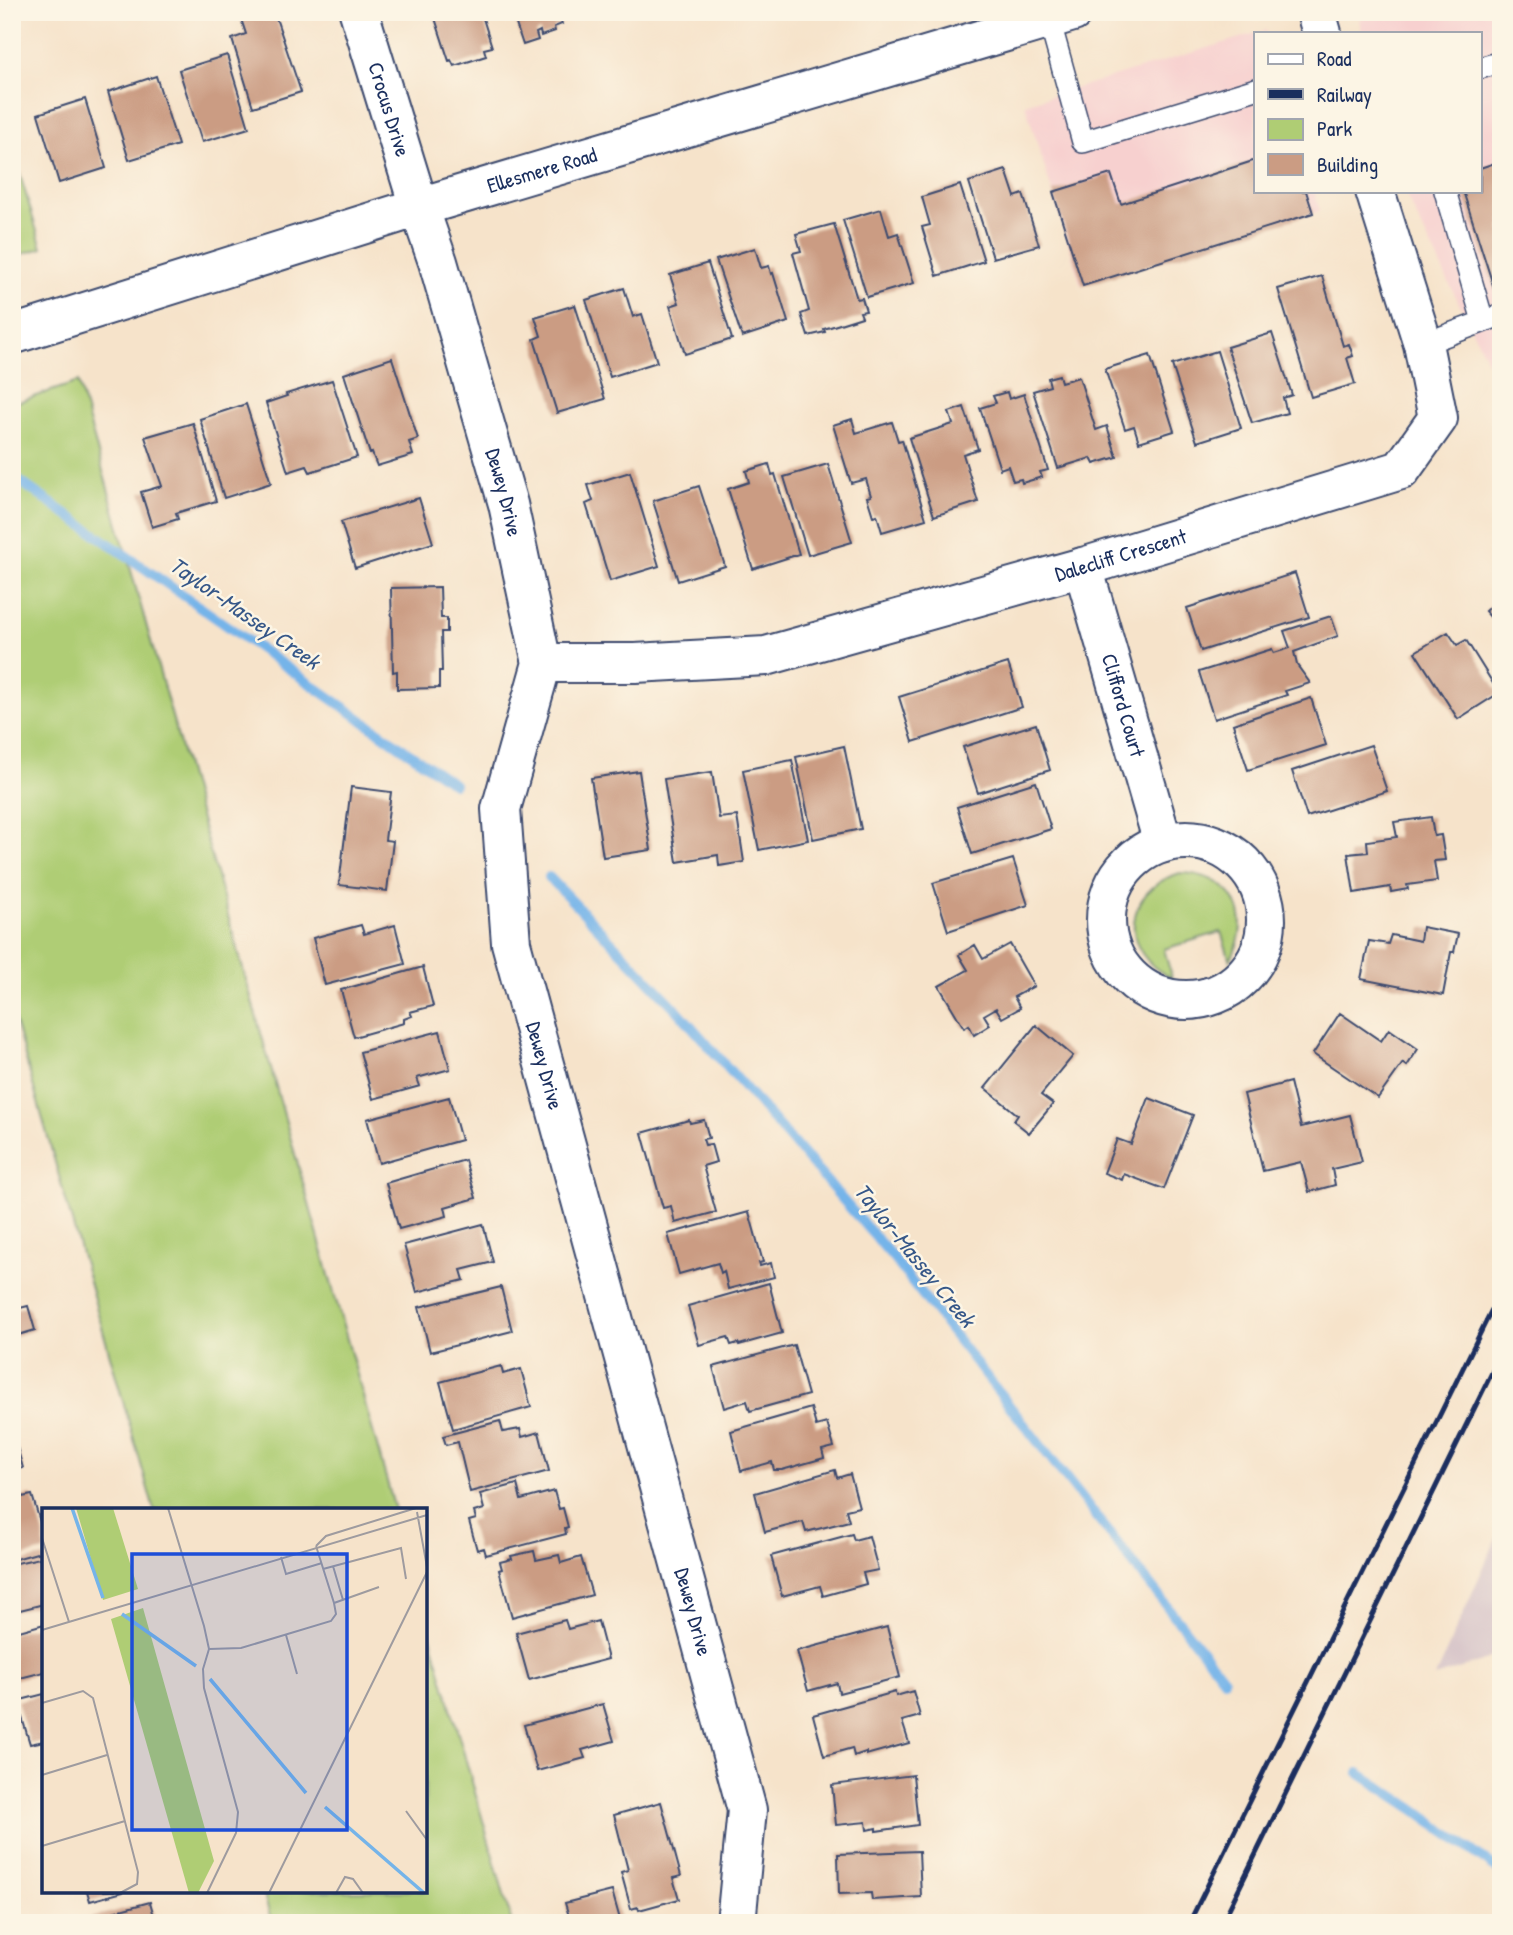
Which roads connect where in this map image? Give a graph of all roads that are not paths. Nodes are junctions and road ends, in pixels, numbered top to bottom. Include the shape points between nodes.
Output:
1 (359, 12) edge
2 (1315, 12) edge
3 (1061, 16) edge
4 (1322, 32) edge
5 (1501, 62) edge
6 (1482, 67) edge
7 (1254, 90) edge
8 (1375, 192) edge
9 (1445, 192) edge
10 (419, 207) junction
11 (1492, 318) edge
12 (12, 335) edge
13 (1423, 344) junction
14 (1083, 567) junction
15 (542, 663) junction
16 (1163, 843) junction
17 (736, 1923) edge

1 - 10 street, Crocus Drive
2 - 4 street
3 - 7 lane via 1083,142
3 - 10 street, Ellesmere Road
5 - 6 lane
8 - 13 street, Dalecliff Crescent
9 - 11 lane
10 - 12 street, Ellesmere Road
10 - 15 street, Dewey Drive via 508,504
11 - 13 lane
13 - 14 street, Dalecliff Crescent via 1438,418 1401,470
14 - 15 street, Dalecliff Crescent via 766,656
14 - 16 street, Clifford Court
15 - 17 street, Dewey Drive via 501,809 511,943 747,1810
16 - 16 street via 1140,854 1122,871 1110,893 1106,917 1109,942 1120,965 1137,983 1159,995 1186,1000 1213,995 1237,982 1255,961 1265,936 1266,908 1258,882 1241,860 1217,845 1190,839

